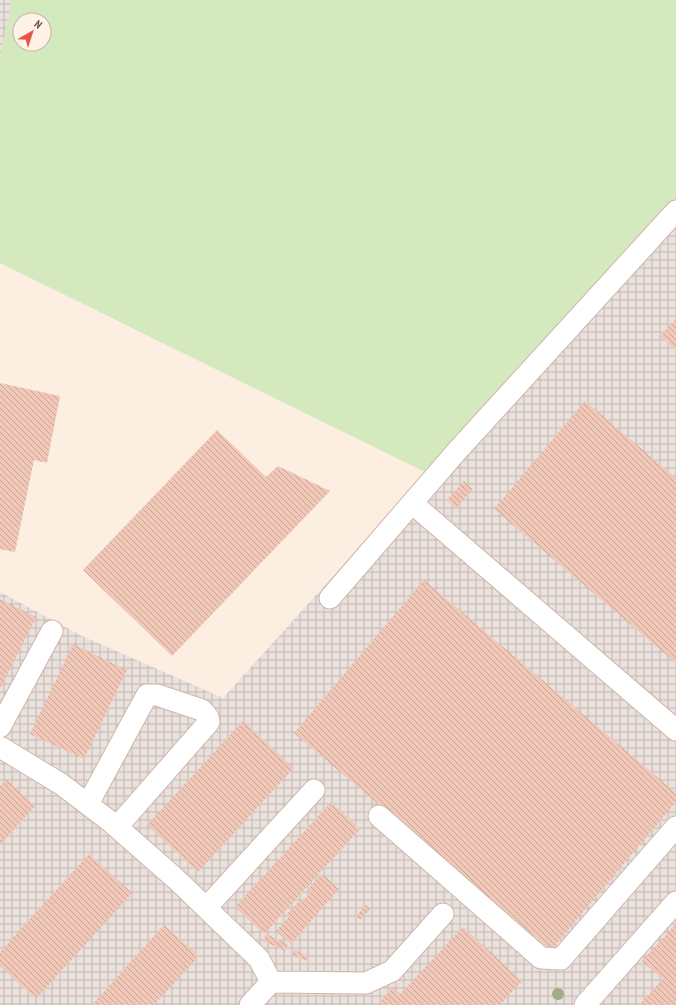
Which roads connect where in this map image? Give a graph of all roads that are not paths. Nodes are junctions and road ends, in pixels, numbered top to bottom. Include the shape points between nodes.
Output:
1 (676, 211) edge
2 (412, 503) junction
3 (330, 598) dead end
4 (52, 630) dead end
5 (0, 727) edge
6 (676, 730) edge
7 (0, 747) edge
8 (314, 790) dead end
9 (88, 804) junction
10 (379, 816) dead end
11 (116, 827) junction
12 (676, 827) edge
13 (676, 902) edge
14 (206, 908) junction
15 (443, 914) dead end
16 (271, 982) junction
17 (593, 1002) edge
18 (250, 1005) edge

1 - 2 street
2 - 3 street
2 - 6 street
4 - 5 street
7 - 9 street via 61,784
8 - 14 street
9 - 11 street
9 - 11 street via 147,695 157,695 202,710 209,722
10 - 12 street via 541,958 561,959
11 - 14 street
13 - 17 street
14 - 16 street via 259,959
15 - 16 street via 392,971 366,984
16 - 18 street

